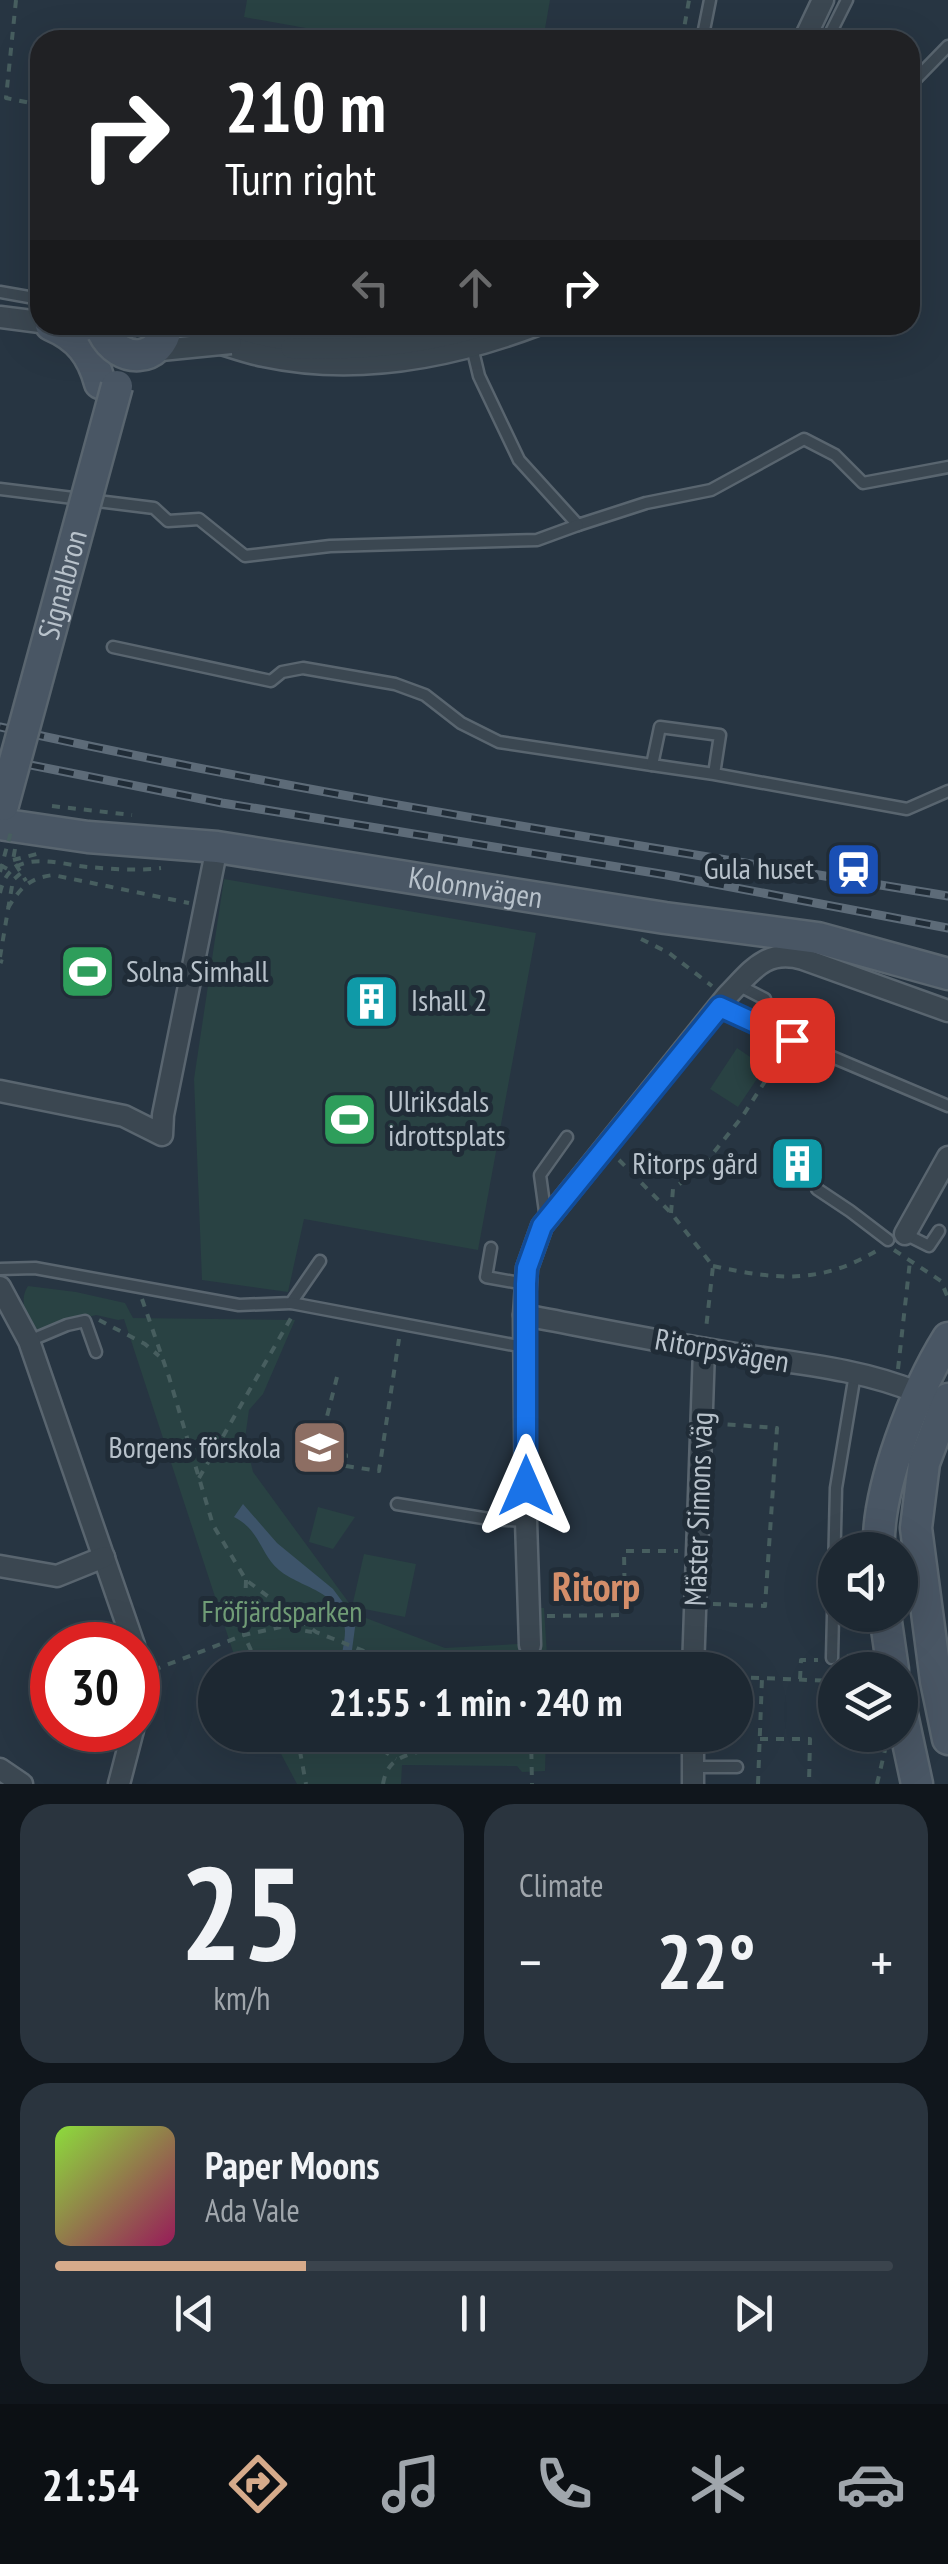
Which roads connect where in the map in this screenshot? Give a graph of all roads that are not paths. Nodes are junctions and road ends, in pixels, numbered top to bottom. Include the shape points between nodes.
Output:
1 (710, 0) edge
2 (823, 0) edge
3 (847, 0) edge
4 (704, 30) edge
5 (809, 30) edge
6 (832, 30) edge
7 (948, 46) edge
8 (920, 75) edge
9 (0, 292) edge
10 (30, 297) edge
11 (0, 315) edge
12 (30, 318) edge
13 (68, 335) edge
14 (213, 335) tunnel mouth
15 (345, 335) edge
16 (441, 335) edge
17 (507, 335) edge
18 (120, 337) edge
19 (231, 343) junction
20 (472, 347) junction
21 (100, 383) junction
22 (948, 467) edge
23 (0, 489) edge
24 (578, 526) junction
25 (113, 647) dead end
26 (0, 752) edge
27 (652, 765) junction
28 (714, 774) junction
29 (948, 790) edge
30 (0, 821) edge
31 (217, 847) junction
32 (948, 974) edge
33 (738, 985) junction
34 (764, 999) dead end
35 (720, 1007) junction
36 (948, 1011) edge
37 (0, 1091) edge
38 (948, 1106) edge
39 (567, 1137) dead end
40 (948, 1157) edge
41 (817, 1189) dead end
42 (547, 1220) junction
43 (939, 1231) dead end
44 (896, 1237) junction
45 (490, 1248) dead end
46 (320, 1261) dead end
47 (0, 1269) edge
48 (526, 1284) junction
49 (0, 1287) edge
50 (294, 1304) junction
51 (524, 1315) junction
52 (948, 1338) edge
53 (29, 1341) junction
54 (525, 1348) junction
55 (704, 1349) junction
56 (96, 1352) dead end
57 (856, 1373) junction
58 (927, 1395) edge
59 (396, 1504) dead end
60 (526, 1520) junction
61 (878, 1532) edge
62 (104, 1558) junction
63 (0, 1566) edge
64 (126, 1622) edge
65 (530, 1645) dead end
66 (694, 1652) edge
67 (832, 1652) edge
68 (948, 1740) edge
69 (127, 1752) edge
70 (910, 1752) edge
71 (737, 1767) dead end
72 (0, 1768) edge
73 (692, 1775) edge
74 (22, 1784) edge
75 (119, 1784) edge
76 (917, 1784) edge

1 - 4 lane
2 - 5 street
3 - 6 lane
7 - 8 lane
9 - 10 lane
11 - 12 street
13 - 21 street via 88,353
14 - 19 street, bridge
15 - 20 street via 206,339 262,356 330,364 422,360
16 - 19 street via 359,348
17 - 20 street
18 - 19 street, bridge
18 - 21 street, Signalbron
18 - 30 street, Signalbron, bridge via 116,386
20 - 24 lane via 519,460
21 - 26 street, Signalbron
22 - 24 lane via 863,484 835,454 804,438 710,490
23 - 24 lane via 154,508 168,521 200,518 245,556 330,546 537,540
25 - 27 lane via 271,681 303,668 369,678 425,695 499,742
27 - 28 lane
27 - 28 lane via 660,727 720,735
28 - 29 lane via 907,809
30 - 31 street, Kolonnvägen
31 - 32 street, Kolonnvägen via 818,938
31 - 37 street via 162,1136 124,1116
33 - 34 lane
33 - 35 street
33 - 36 street via 757,965 791,956
35 - 38 lane
35 - 42 street
39 - 42 lane via 540,1175
40 - 44 street
41 - 44 lane
42 - 48 street
43 - 44 lane via 929,1246
45 - 48 lane via 486,1277
46 - 50 lane
47 - 50 lane via 35,1268 239,1306
48 - 51 street
49 - 53 street
50 - 54 lane
51 - 54 street
51 - 55 street, Ritorpsvägen
52 - 58 street
53 - 56 lane via 84,1321
53 - 62 street
54 - 60 street
55 - 57 street, Ritorpsvägen
55 - 66 street, Mäster Simons väg
57 - 58 street, Ritorpsvägen
57 - 67 lane via 836,1488
58 - 61 street via 897,1452
58 - 68 street via 916,1528
59 - 60 lane
60 - 65 street
62 - 63 street via 57,1576
62 - 64 street
69 - 75 street
70 - 76 street
71 - 73 lane
72 - 74 street

